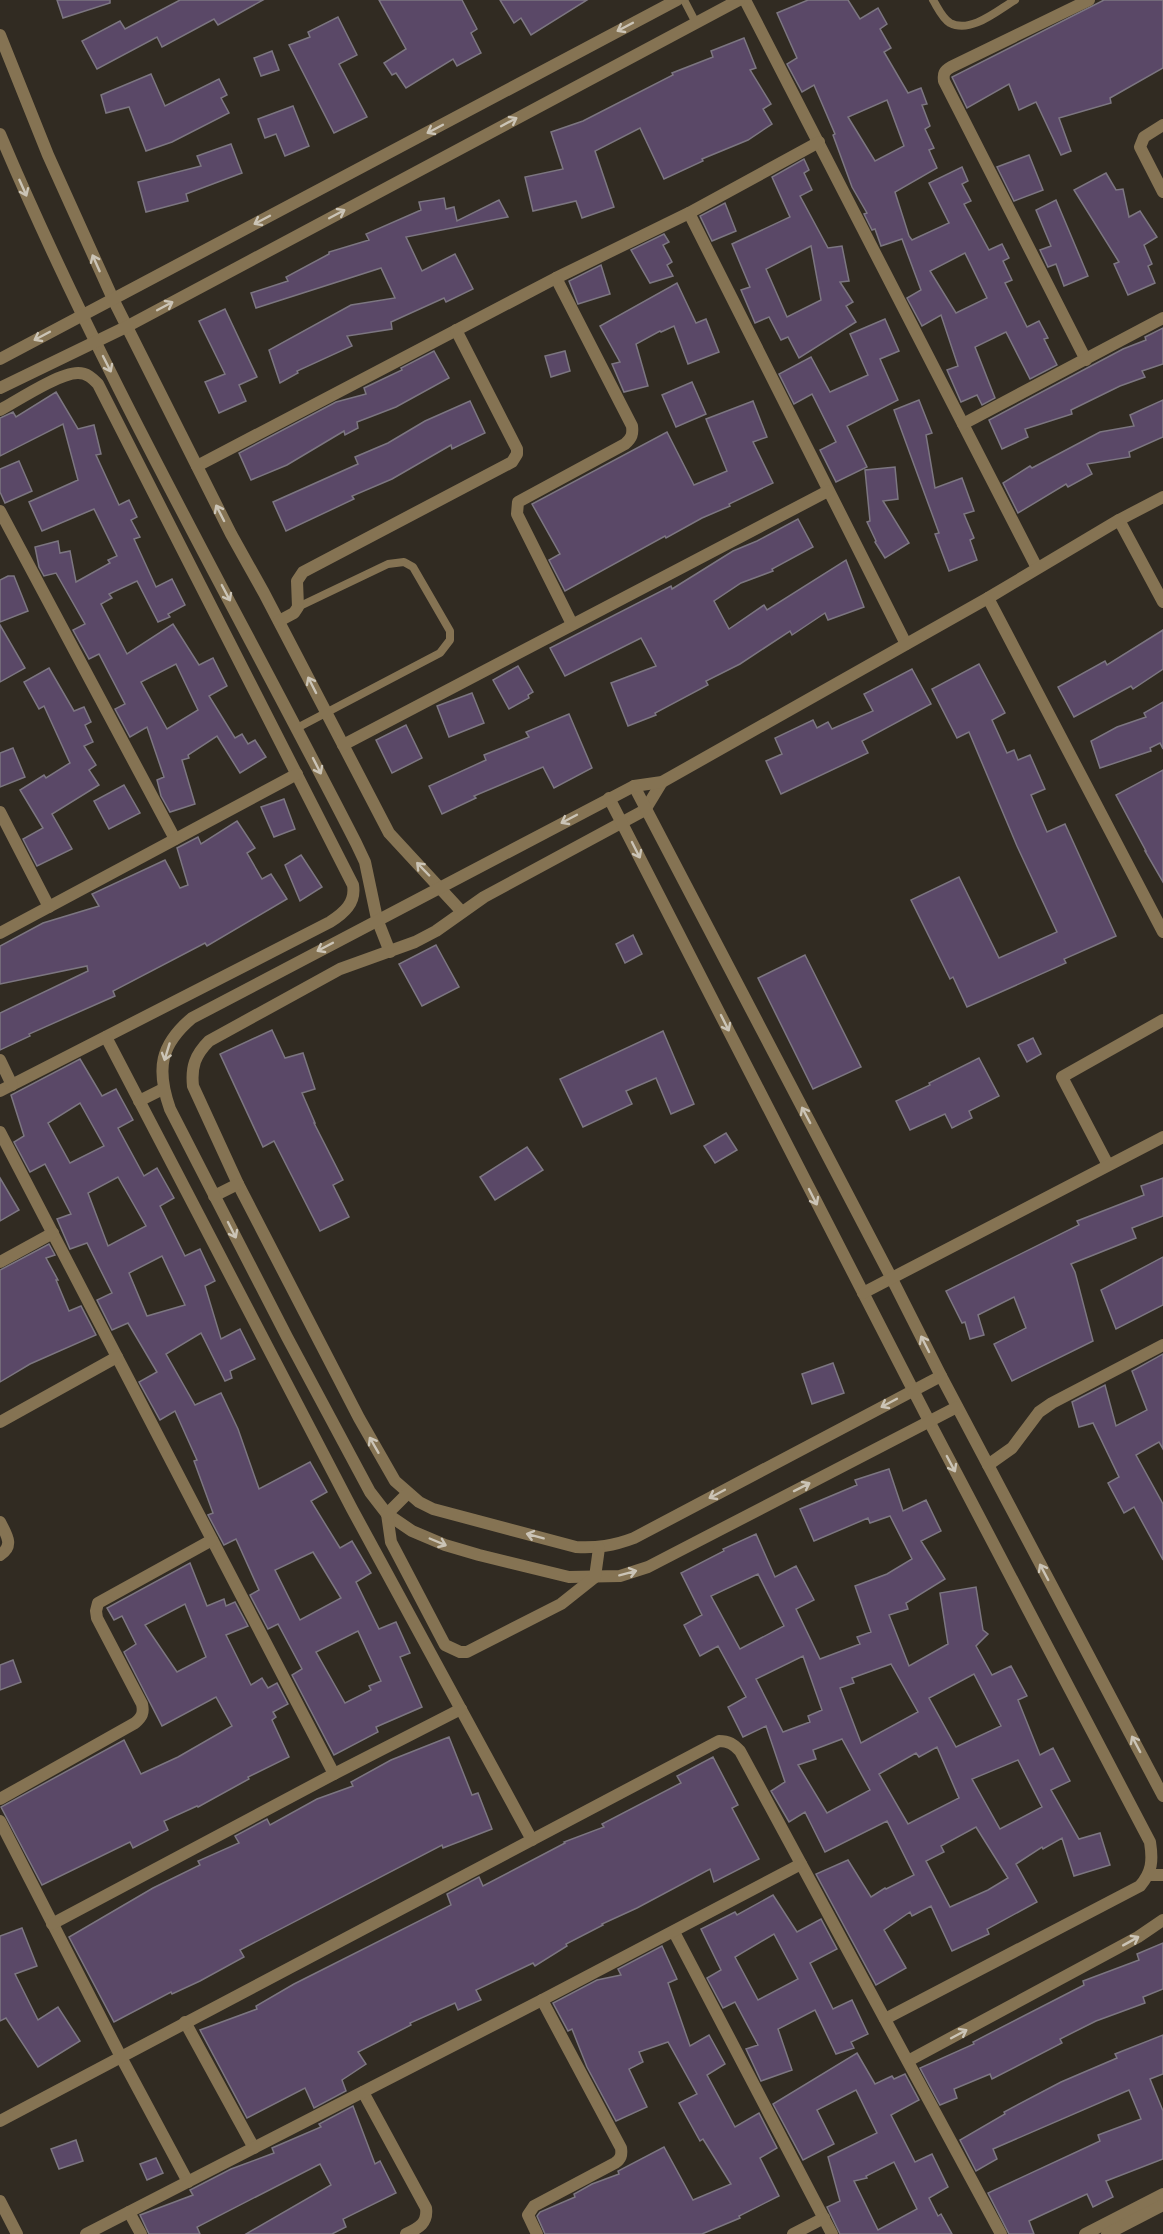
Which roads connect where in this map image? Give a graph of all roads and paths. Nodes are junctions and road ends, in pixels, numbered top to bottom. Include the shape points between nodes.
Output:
1 (677, 0) edge
2 (684, 0) edge
3 (739, 0) edge
4 (746, 0) edge
5 (933, 0) edge
6 (1015, 0) edge
7 (1089, 0) edge
8 (696, 23) junction
9 (0, 35) edge
10 (5, 68) edge
11 (1163, 125) edge
12 (0, 134) edge
13 (819, 142) junction
14 (1163, 192) edge
15 (689, 213) junction
16 (556, 278) junction
17 (113, 299) junction
18 (83, 314) junction
19 (1163, 318) edge
20 (126, 327) junction
21 (456, 330) junction
22 (95, 340) junction
23 (0, 359) edge
24 (1086, 360) junction
25 (6, 385) edge
26 (19, 399) junction
27 (128, 405) junction
28 (0, 410) edge
29 (112, 412) junction
30 (963, 424) junction
31 (196, 466) junction
32 (828, 491) junction
33 (1163, 497) edge
34 (0, 511) edge
35 (1119, 520) junction
36 (1037, 568) junction
37 (988, 598) junction
38 (1163, 602) edge
39 (298, 607) junction
40 (279, 621) junction
41 (572, 624) junction
42 (906, 644) junction
43 (326, 713) junction
44 (297, 728) junction
45 (343, 746) junction
46 (297, 774) junction
47 (662, 782) junction
48 (633, 786) junction
49 (609, 798) junction
50 (645, 810) junction
51 (0, 812) edge
52 (622, 822) junction
53 (175, 839) junction
54 (439, 886) junction
55 (49, 907) junction
56 (462, 912) junction
57 (377, 919) junction
58 (1162, 925) edge
59 (0, 933) edge
60 (390, 952) junction
61 (214, 981) junction
62 (223, 1001) junction
63 (1163, 1020) edge
64 (105, 1037) junction
65 (0, 1060) edge
66 (12, 1084) junction
67 (163, 1089) junction
68 (0, 1091) edge
69 (139, 1101) junction
70 (0, 1132) edge
71 (1163, 1137) edge
72 (1108, 1165) junction
73 (238, 1184) junction
74 (214, 1196) junction
75 (52, 1233) junction
76 (0, 1262) edge
77 (892, 1279) junction
78 (862, 1293) junction
79 (1163, 1345) edge
80 (117, 1357) junction
81 (941, 1376) junction
82 (913, 1390) junction
83 (957, 1407) junction
84 (928, 1421) junction
85 (0, 1422) edge
86 (988, 1465) junction
87 (408, 1493) junction
88 (387, 1514) junction
89 (0, 1522) edge
90 (212, 1540) junction
91 (599, 1548) junction
92 (0, 1555) edge
93 (595, 1577) junction
94 (461, 1709) junction
95 (334, 1774) junction
96 (1163, 1796) edge
97 (0, 1799) edge
98 (0, 1821) edge
99 (532, 1840) junction
100 (801, 1864) junction
101 (1149, 1875) junction
102 (1163, 1875) edge
103 (1163, 1920) edge
104 (52, 1924) junction
105 (674, 1932) junction
106 (542, 2000) junction
107 (885, 2019) junction
108 (185, 2022) junction
109 (121, 2057) junction
110 (908, 2061) junction
111 (363, 2092) junction
112 (0, 2121) edge
113 (254, 2148) junction
114 (188, 2181) junction
115 (1163, 2194) edge
116 (0, 2201) edge
117 (1163, 2205) edge
118 (129, 2212) junction
119 (824, 2218) junction
120 (17, 2234) edge
121 (86, 2234) edge
122 (141, 2234) edge
123 (406, 2234) edge
124 (537, 2234) edge
125 (793, 2234) edge
126 (832, 2234) edge
127 (1001, 2234) edge
128 (1085, 2234) edge
129 (1107, 2234) edge

1 -> 17 street
2 - 8 lane
3 - 8 street
4 - 13 street
5 - 6 lane via 944,17 961,26
7 - 24 street via 945,70 943,75
20 -> 8 street
9 - 10 street
17 -> 10 street
11 - 14 street via 1143,137 1140,147
12 -> 18 street
13 - 15 street
13 - 30 street
15 - 16 street
15 - 32 street
16 - 21 street
16 - 41 street via 633,432 625,444 518,502 517,514
17 - 18 street
17 - 20 street
18 - 22 street
18 -> 23 street
19 - 24 street
20 - 22 street
20 - 31 street
21 - 31 street
21 - 39 street via 517,448 515,458 303,572 297,581
22 - 25 street
22 -> 27 street
24 - 30 street
25 - 26 street
26 - 28 street
26 - 29 street via 67,374 80,373 91,376 98,384
27 - 29 street
27 -> 44 street
29 - 46 street
30 - 36 street
40 -> 31 street
32 - 41 street
32 - 42 street
33 - 35 street
34 - 53 street
35 - 36 street
35 - 38 street
36 - 37 street
37 - 42 street
37 - 58 street
39 - 40 street
39 - 43 lane via 388,564 404,562 413,567 450,631 450,640 440,653
43 -> 40 street
41 - 45 street
42 - 47 street
43 - 44 lane
43 - 45 street
44 -> 57 street via 365,862
54 -> 45 street via 390,833
46 - 53 street
46 - 61 street via 353,885 352,900 330,922
47 - 48 street
47 - 50 street
48 - 49 street
48 - 50 street
49 - 52 street
49 -> 54 street
50 - 52 street
77 -> 50 street
51 - 55 street
52 - 56 street
52 -> 78 street
53 - 55 street
54 - 56 street
54 - 57 street
55 - 59 street
56 - 60 street via 436,931
57 - 60 street
57 -> 62 street
60 - 73 street via 340,969 209,1041 200,1050 194,1061 193,1086
61 - 62 street
61 - 64 street
62 -> 67 street via 176,1031 162,1069
63 - 72 street via 1062,1077
64 - 66 street
64 - 69 street
65 - 66 street
66 - 68 street
67 - 69 street
67 - 74 street
69 - 94 street
70 - 75 street
71 - 72 street
72 - 77 street
73 - 74 street
87 -> 73 street via 396,1481 359,1418
74 -> 88 street via 370,1492
75 - 76 street
75 - 80 street
77 - 78 street
81 -> 77 street
78 - 82 street
79 - 86 street via 1052,1403 1039,1412 1012,1448
80 - 85 street
80 - 90 street
81 - 82 street
81 - 83 street
82 - 84 street
82 -> 91 street via 634,1538
83 - 84 street
83 - 86 street
93 -> 84 street via 620,1576 648,1567
84 -> 101 street via 1150,1842 1153,1859
96 -> 86 street
87 - 88 street
91 -> 87 street via 576,1547 433,1509
88 -> 93 street via 412,1531 445,1545 569,1577
88 - 93 street via 391,1542 399,1559 445,1645 452,1650 468,1652 561,1604
89 - 92 street via 9,1542 8,1549
90 - 95 street
90 - 97 street via 98,1603 97,1618 142,1704 142,1717
91 - 93 street
94 - 95 street
94 - 99 street
95 - 104 street
98 - 104 street
99 - 100 street via 719,1741 726,1741 740,1751
99 - 108 street
100 - 105 street
100 - 107 street
101 - 102 street
101 - 107 street via 1140,1887
110 -> 103 street
104 - 109 street
105 - 106 street
105 - 119 street
106 - 111 street
106 - 124 street via 622,2154 619,2161 534,2206 528,2215
107 - 110 street
108 - 109 street
108 - 113 street
109 - 112 street
109 - 114 street
110 - 127 street
111 - 113 street
111 - 123 street via 426,2208 421,2226
113 - 114 street
114 - 118 street
115 - 128 street
116 - 120 street
117 - 129 street
118 - 121 street
118 - 122 street
119 - 125 street
119 - 126 street

